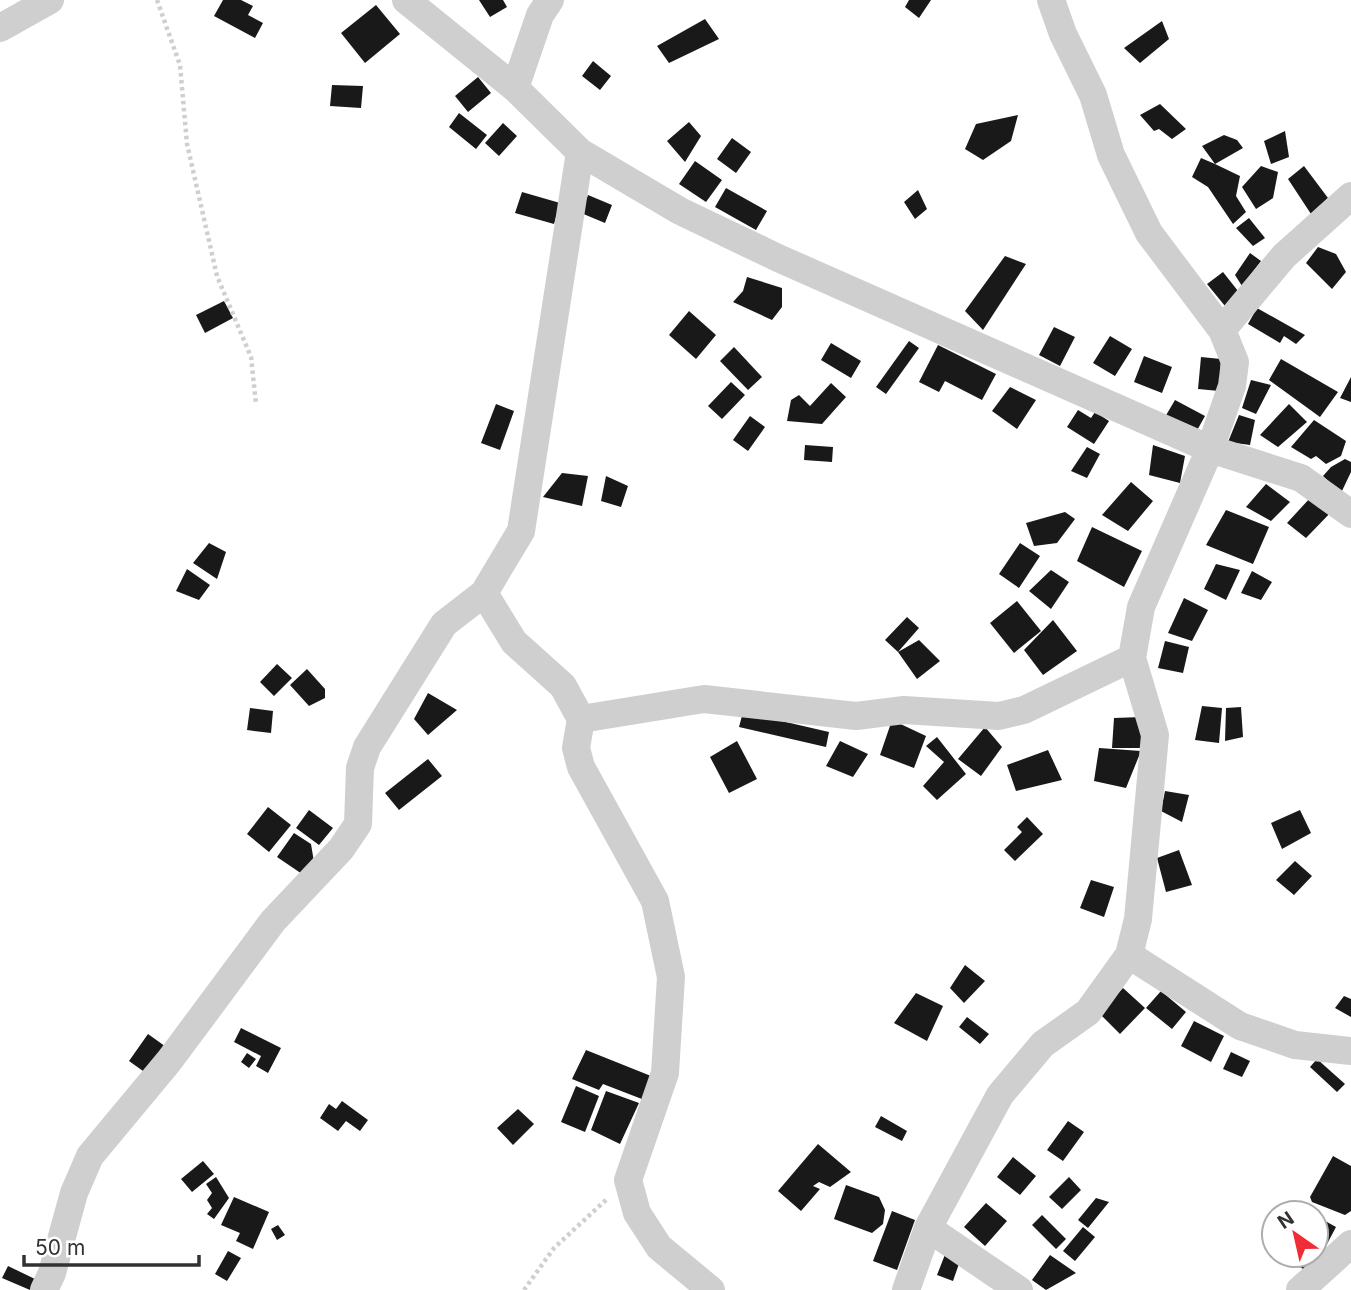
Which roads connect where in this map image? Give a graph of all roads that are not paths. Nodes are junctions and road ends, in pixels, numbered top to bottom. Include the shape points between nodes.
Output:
1 (50, 0) edge
2 (406, 0) edge
3 (550, 0) edge
4 (1051, 0) edge
5 (0, 29) edge
6 (515, 88) junction
7 (579, 152) junction
8 (1351, 196) edge
9 (1222, 330) junction
10 (1210, 449) junction
11 (1351, 514) edge
12 (484, 593) junction
13 (1132, 658) junction
14 (582, 719) junction
15 (1129, 955) junction
16 (1351, 1051) edge
17 (928, 1228) junction
18 (1351, 1244) edge
19 (44, 1290) edge
20 (711, 1290) edge
21 (906, 1290) edge
22 (1018, 1290) edge
23 (1300, 1290) edge

1 - 5 street
2 - 6 street
3 - 6 street via 540,15
4 - 9 street via 1093,95 1111,155 1149,233
6 - 7 street
7 - 10 street via 680,211 778,258
7 - 12 street via 521,531
8 - 9 street via 1284,256
9 - 10 street via 1235,362 1232,386
10 - 11 street via 1301,478
10 - 13 street via 1141,607
12 - 14 street via 514,642 563,687
12 - 19 street via 444,624 367,747 360,768 358,824 341,849 273,920 169,1061 90,1156
13 - 14 street via 1024,710 999,716 904,710 856,716 704,699
13 - 15 street via 1155,735 1138,919
14 - 20 street via 576,748 581,767 655,901 671,977 665,1073 628,1180 637,1213 659,1247
15 - 16 street via 1240,1026 1295,1045
15 - 17 street via 1088,1012 1044,1044 1000,1095
17 - 21 street
17 - 22 street
18 - 23 street

